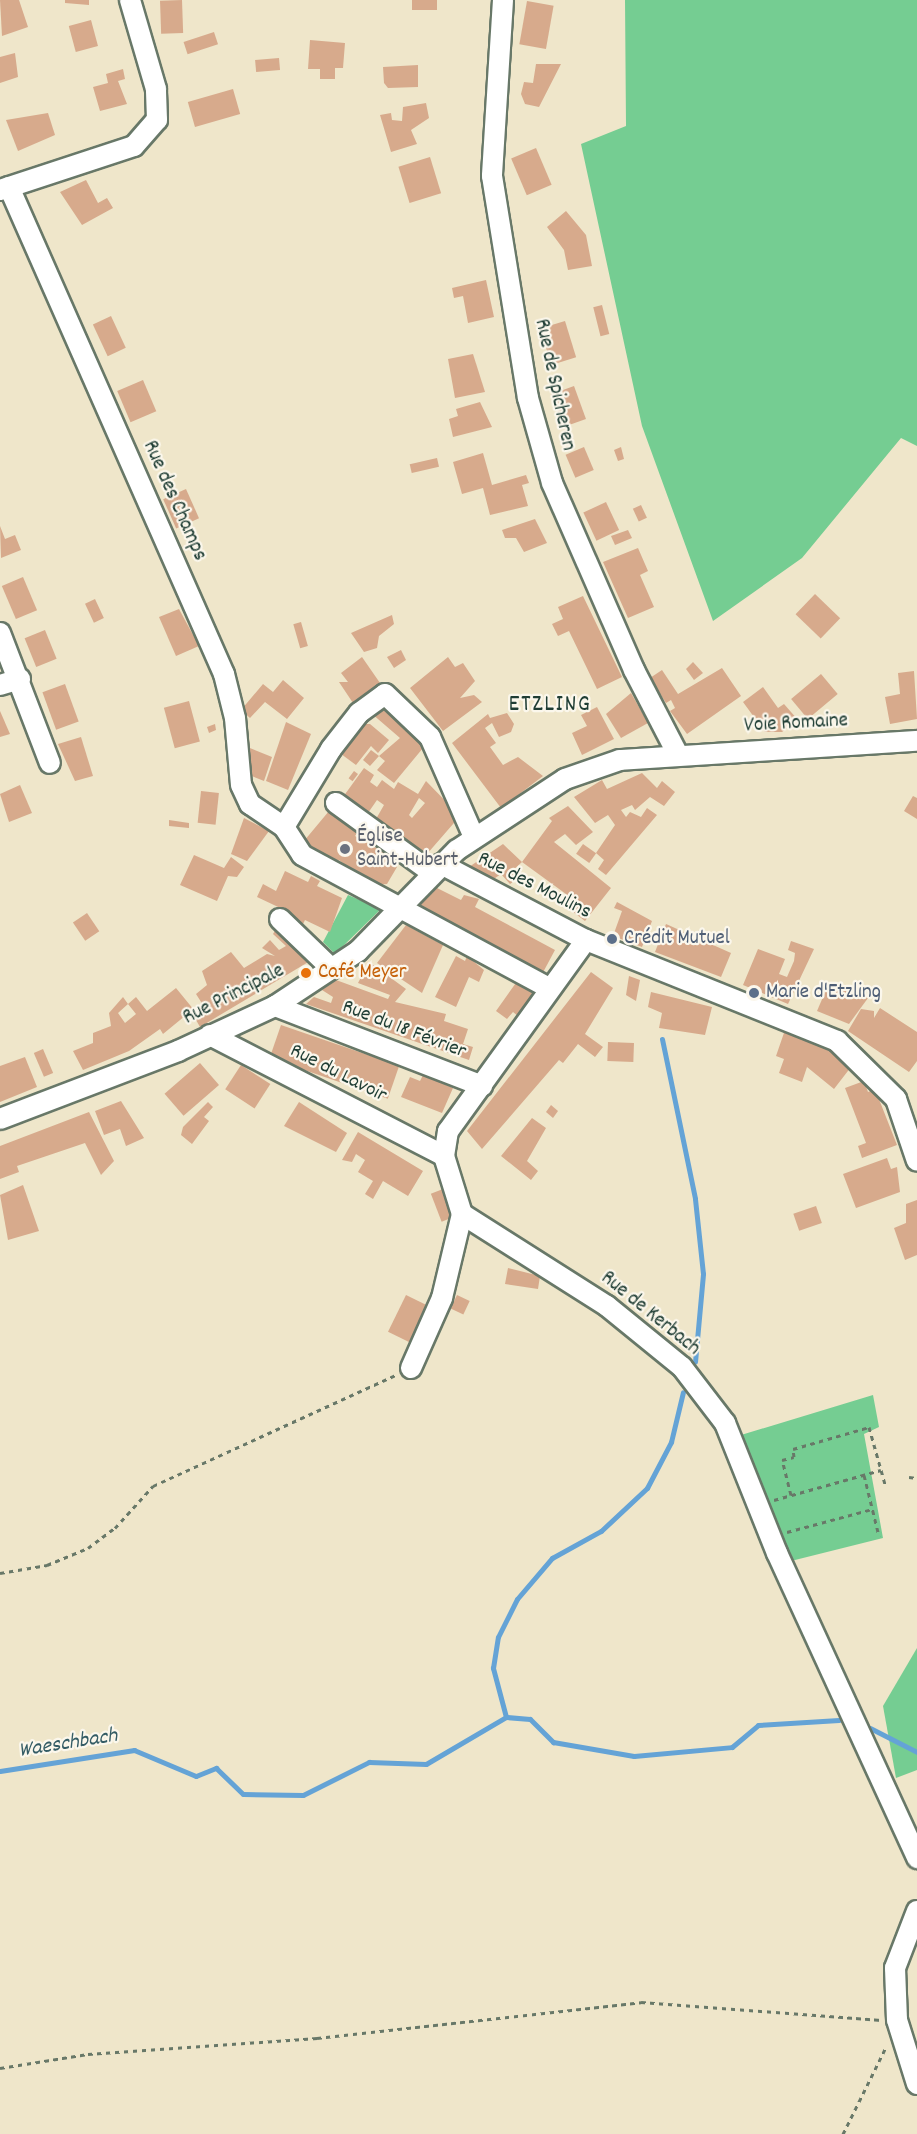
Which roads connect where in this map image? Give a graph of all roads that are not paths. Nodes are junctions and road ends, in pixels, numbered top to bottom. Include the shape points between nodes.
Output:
1 (130, 0) edge
2 (503, 0) edge
3 (4, 188) edge
4 (0, 633) edge
5 (20, 679) junction
6 (0, 685) edge
7 (917, 741) edge
8 (678, 755) junction
9 (50, 763) dead end
10 (336, 803) dead end
11 (284, 827) junction
12 (474, 837) junction
13 (436, 868) junction
14 (398, 911) junction
15 (280, 919) dead end
16 (586, 940) junction
17 (331, 968) junction
18 (549, 988) junction
19 (275, 1006) junction
20 (210, 1035) junction
21 (482, 1086) junction
22 (0, 1119) edge
23 (444, 1156) junction
24 (917, 1161) edge
25 (462, 1214) junction
26 (411, 1368) road end
27 (917, 1858) edge
28 (917, 1911) edge
29 (917, 2084) edge

1 - 3 street via 156,89 157,120 134,146
2 - 8 street, Rue de Spicheren via 492,176 528,398 552,483 634,670
3 - 11 street, Rue des Champs via 224,674 235,718 241,785 250,804
4 - 5 street
5 - 6 street
5 - 9 street
7 - 8 street, Voie Romaine
8 - 12 street, Rue Principale via 620,760 565,779
10 - 13 street, Rue des Moulins
11 - 12 street via 331,749 359,713 385,694 430,737
11 - 14 street via 302,855
12 - 13 street, Rue Principale
13 - 14 street, Rue Principale
13 - 16 street, Rue des Moulins
14 - 17 street, Rue Principale via 358,951
14 - 18 street
15 - 17 street
16 - 18 street
16 - 24 street, Rue des Moulins via 837,1041 896,1099
17 - 19 street, Rue Principale
18 - 21 street
19 - 20 street, Rue Principale
19 - 21 street, Rue du 18 Février
20 - 22 street, Rue Principale
20 - 23 street, Rue du Lavoir
21 - 23 street via 448,1131
23 - 25 street
25 - 26 street via 442,1298
25 - 27 street, Rue de Kerbach via 598,1299 682,1367 725,1423 771,1537
28 - 29 street via 896,1968 897,2020

